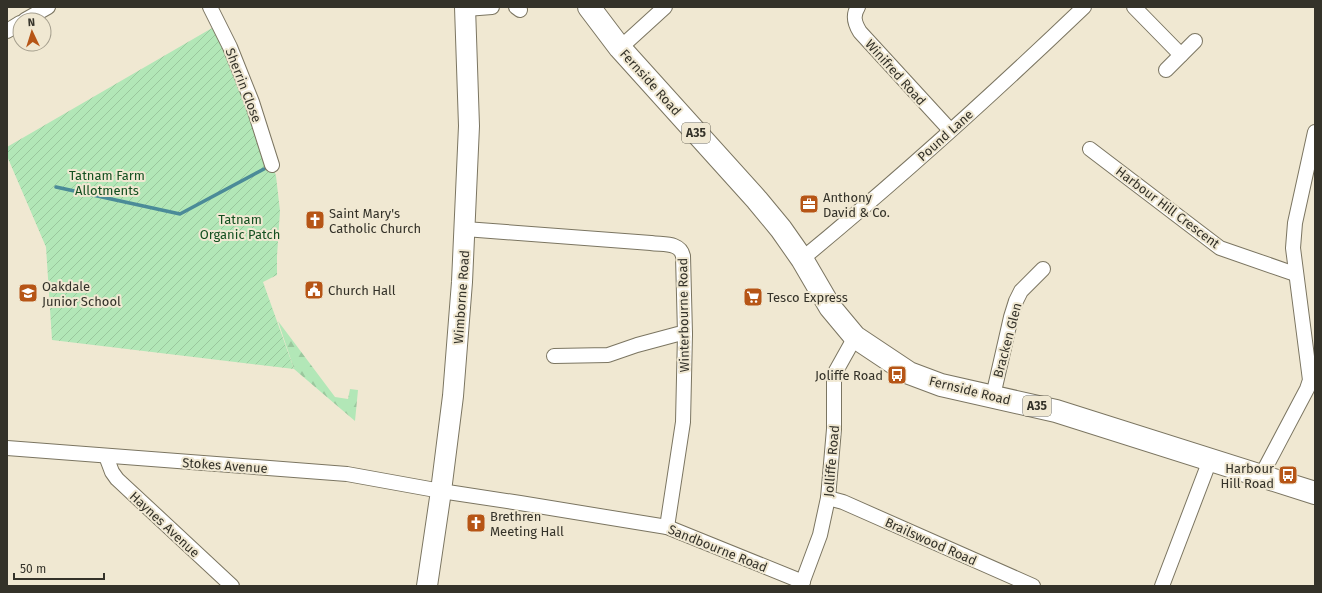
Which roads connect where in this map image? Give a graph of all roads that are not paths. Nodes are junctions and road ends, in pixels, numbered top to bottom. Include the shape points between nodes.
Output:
1 (210, 7) edge
2 (492, 7) edge
3 (589, 7) edge
4 (665, 7) edge
5 (858, 7) edge
6 (1084, 7) edge
7 (1134, 7) edge
8 (465, 8) edge
9 (1195, 41) dead end
10 (620, 48) junction
11 (1181, 55) junction
12 (1166, 70) dead end
13 (950, 130) junction
14 (1315, 132) edge
15 (1090, 149) dead end
16 (272, 165) dead end
17 (465, 229) junction
18 (802, 259) junction
19 (1043, 269) dead end
20 (1295, 274) junction
21 (685, 334) junction
22 (855, 337) junction
23 (554, 356) dead end
24 (992, 396) junction
25 (7, 448) edge
26 (106, 456) junction
27 (1210, 460) junction
28 (1261, 476) junction
29 (441, 491) junction
30 (1315, 493) edge
31 (828, 498) junction
32 (668, 527) junction
33 (802, 584) edge
34 (232, 586) edge
35 (427, 586) edge
36 (1033, 586) edge
37 (1162, 586) edge

1 - 16 street, Sherrin Close via 230,46 252,102
2 - 8 street
3 - 10 highway, Fernside Road / A35
4 - 10 street
5 - 13 street, Winifred Road via 855,21 860,32
6 - 13 street, Pound Lane
7 - 11 street
8 - 17 main road, Wimborne Road via 468,126
9 - 11 street
10 - 18 highway, Fernside Road / A35 via 757,200
11 - 12 street
13 - 18 street, Pound Lane
14 - 20 street via 1295,223
15 - 20 street, Harbour Hill Crescent via 1220,248
17 - 21 street, Winterbourne Road via 677,246 682,250 683,256
17 - 29 main road, Wimborne Road via 453,396
18 - 22 highway, Fernside Road / A35 via 830,307
19 - 24 street, Bracken Glen via 1021,291 1016,301
20 - 28 street via 1310,380 1308,390
21 - 23 street via 637,345 608,355
21 - 32 street, Winterbourne Road via 683,422
22 - 24 highway, Fernside Road / A35 via 909,373 941,385
22 - 31 street, Jolliffe Road via 836,371 834,381 834,428
24 - 27 highway, Fernside Road / A35 via 1056,411
25 - 26 street, Stokes Avenue
26 - 29 street, Stokes Avenue via 347,474
26 - 34 street, Haynes Avenue via 117,479
27 - 28 highway, Fernside Road / A35
27 - 37 street
28 - 30 highway, Fernside Road / A35
29 - 32 street, Sandbourne Road
29 - 35 main road, Wimborne Road
31 - 33 street, Jolliffe Road via 820,535
31 - 36 street, Brailswood Road via 844,502
32 - 33 street, Sandbourne Road

